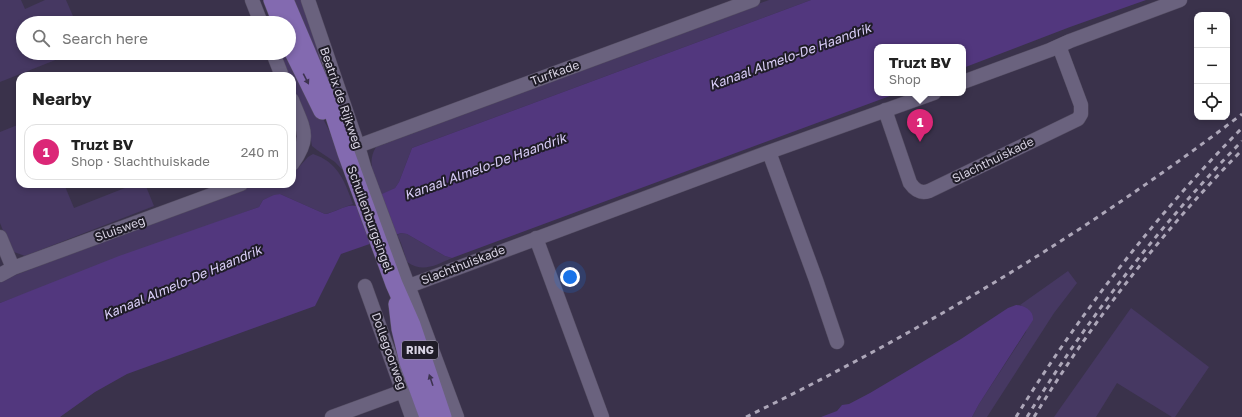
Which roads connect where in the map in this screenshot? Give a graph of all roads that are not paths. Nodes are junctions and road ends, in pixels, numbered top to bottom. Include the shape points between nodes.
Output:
1 (252, 0) edge
2 (272, 0) edge
3 (285, 0) edge
4 (308, 0) edge
5 (753, 0) edge
6 (1180, 0) edge
7 (258, 16) edge
8 (278, 16) edge
9 (292, 16) edge
10 (296, 26) edge
11 (1059, 46) junction
12 (296, 58) edge
13 (276, 60) edge
14 (280, 72) edge
15 (966, 81) edge
16 (925, 96) edge
17 (296, 110) edge
18 (885, 110) junction
19 (352, 149) junction
20 (769, 152) junction
21 (296, 159) edge
22 (230, 188) edge
23 (0, 237) edge
24 (536, 238) junction
25 (6, 272) edge
26 (401, 285) junction
27 (365, 286) dead end
28 (837, 342) dead end
29 (403, 391) junction
30 (332, 417) edge
31 (412, 417) edge
32 (428, 417) edge
33 (443, 417) edge
34 (458, 417) edge
35 (602, 417) edge

1 - 7 street
2 - 8 main road
3 - 9 main road, Schuilenburgsingel / RING
4 - 19 street, Beatrix de Rijkweg
5 - 19 street, Turfkade
6 - 11 street
10 - 19 main road, Schuilenburgsingel / RING via 333,113
11 - 15 street
11 - 18 street, Slachthuiskade via 1081,105 1078,119 924,193 910,183
12 -> 19 main road, Schuilenburgsingel / RING via 324,116
13 - 14 street
16 - 18 street, Slachthuiskade
17 - 21 street via 304,134 300,154
18 - 20 street, Slachthuiskade
19 - 26 main road, Schuilenburgsingel / RING
20 - 24 street, Slachthuiskade
20 - 28 street
22 - 25 street, Sluisweg
23 - 25 street
24 - 26 street, Slachthuiskade
24 - 35 street
26 - 32 main road, Schuilenburgsingel / RING via 400,329 408,362
33 -> 26 main road, Schuilenburgsingel / RING
26 - 34 street, Slachthuiskade
27 - 29 street, Dollegoorweg
29 - 30 street
29 - 31 street, Dollegoorweg

